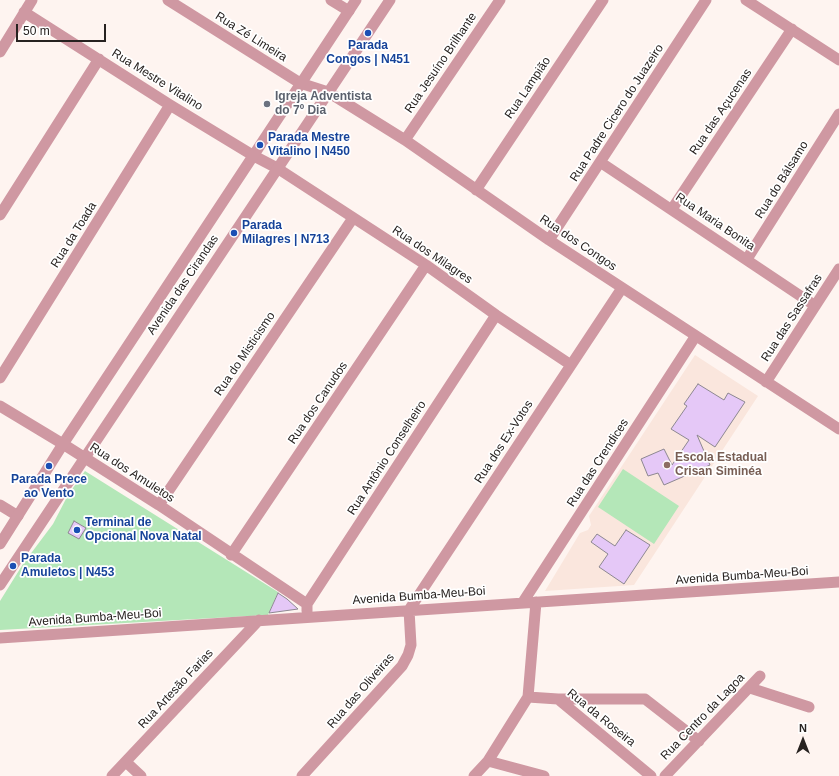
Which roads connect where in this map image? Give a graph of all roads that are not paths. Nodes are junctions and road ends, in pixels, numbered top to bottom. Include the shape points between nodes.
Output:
1 (32, 0) edge
2 (168, 0) edge
3 (331, 0) edge
4 (356, 0) edge
5 (390, 0) edge
6 (500, 0) edge
7 (603, 0) edge
8 (706, 0) edge
9 (746, 0) edge
10 (349, 11) junction
11 (24, 12) junction
12 (792, 29) junction
13 (1, 49) edge
14 (98, 58) junction
15 (839, 60) edge
16 (300, 83) junction
17 (328, 92) junction
18 (170, 105) junction
19 (839, 114) edge
20 (405, 140) junction
21 (254, 156) junction
22 (600, 162) junction
23 (277, 168) junction
24 (476, 190) junction
25 (672, 209) junction
26 (0, 215) edge
27 (353, 218) junction
28 (549, 240) junction
29 (747, 259) junction
30 (426, 265) junction
31 (839, 269) edge
32 (622, 288) junction
33 (814, 305) junction
34 (496, 315) junction
35 (696, 337) junction
36 (571, 364) junction
37 (0, 378) edge
38 (766, 382) junction
39 (0, 406) edge
40 (839, 429) edge
41 (63, 444) junction
42 (84, 458) junction
43 (0, 505) edge
44 (159, 505) junction
45 (18, 516) junction
46 (0, 544) edge
47 (231, 555) junction
48 (839, 582) edge
49 (0, 585) edge
50 (523, 602) junction
51 (536, 602) junction
52 (307, 604) junction
53 (409, 610) junction
54 (308, 617) junction
55 (259, 620) junction
56 (0, 638) edge
57 (760, 676) dead end
58 (750, 688) junction
59 (528, 696) junction
60 (558, 699) junction
61 (809, 706) dead end
62 (699, 741) junction
63 (488, 761) junction
64 (126, 762) junction
65 (112, 776) edge
66 (142, 776) edge
67 (302, 776) edge
68 (474, 776) edge
69 (544, 776) edge
70 (651, 776) edge
71 (665, 776) edge

1 - 11 street
2 - 16 street, Rua Zé Limeira
3 - 10 street
4 - 10 street, Avenida das Cirandas
5 - 17 street, Avenida das Cirandas
6 - 20 street, Rua Jesuíno Brilhante
7 - 24 street, Rua Lampião
8 - 22 street, Rua Padre Cicero do Juazeiro
9 - 12 street
10 - 16 street, Avenida das Cirandas
11 - 13 street
11 - 14 street, Rua Mestre Vitalino
12 - 15 street
12 - 25 street, Rua das Açucenas
14 - 18 street, Rua Mestre Vitalino
14 - 26 street
16 - 17 street, Rua dos Congos
16 - 21 street, Avenida das Cirandas
17 - 20 street, Rua dos Congos
17 - 23 street, Avenida das Cirandas
18 - 21 street, Rua Mestre Vitalino
18 - 37 street, Rua da Toada
19 - 29 street, Rua do Bálsamo
20 - 24 street, Rua dos Congos
21 - 23 street, Rua Mestre Vitalino
21 - 41 street, Avenida das Cirandas
22 - 25 street, Rua Maria Bonita
22 - 28 street, Rua Padre Cicero do Juazeiro
23 - 27 street, Rua dos Milagres
23 - 42 street, Avenida das Cirandas
24 - 28 street, Rua dos Congos
25 - 29 street, Rua Maria Bonita
27 - 30 street, Rua dos Milagres
27 - 44 street, Rua do Misticismo
28 - 32 street, Rua dos Congos
29 - 33 street, Rua Maria Bonita
30 - 34 street, Rua dos Milagres
30 - 47 street, Rua dos Canudos
31 - 33 street, Rua das Sassafras
32 - 35 street, Rua dos Congos
32 - 36 street, Rua dos Ex-Votos
33 - 38 street, Rua das Sassafras
34 - 36 street, Rua dos Milagres
34 - 52 street, Rua Antônio Conselheiro
35 - 38 street, Rua dos Congos
35 - 50 street, Rua das Crendices
36 - 53 street, Rua dos Ex-Votos
38 - 40 street, Rua dos Congos
39 - 41 street, Rua dos Amuletos
41 - 42 street, Rua dos Amuletos
41 - 45 street, Avenida das Cirandas
42 - 44 street, Rua dos Amuletos
42 - 49 street, Avenida das Cirandas
43 - 45 street
44 - 47 street, Rua dos Amuletos
45 - 46 street, Avenida das Cirandas
47 - 52 street, Rua dos Amuletos
48 - 51 street, Avenida Bumba-Meu-Boi
50 - 51 street, Avenida Bumba-Meu-Boi
50 - 53 street, Avenida Bumba-Meu-Boi
51 - 59 street
52 - 54 street
53 - 54 street, Avenida Bumba-Meu-Boi
53 - 67 street, Rua das Oliveiras via 411,644 402,666
54 - 55 street, Avenida Bumba-Meu-Boi
55 - 56 street, Avenida Bumba-Meu-Boi
55 - 64 street, Rua Artesão Farias
57 - 58 street, Rua Centro da Lagoa
58 - 61 street
58 - 62 street, Rua Centro da Lagoa
59 - 60 street, Rua da Roseira
59 - 63 street
60 - 62 street via 645,698
60 - 70 street, Rua da Roseira
62 - 71 street, Rua Centro da Lagoa
63 - 68 street
63 - 69 street
64 - 65 street, Rua Artesão Farias
64 - 66 street

